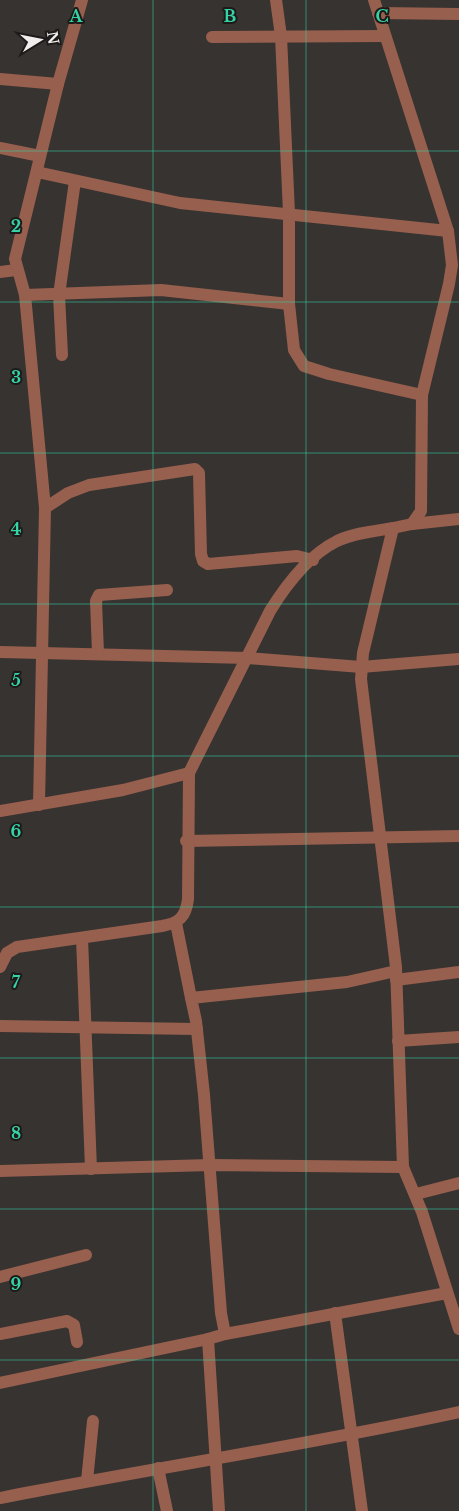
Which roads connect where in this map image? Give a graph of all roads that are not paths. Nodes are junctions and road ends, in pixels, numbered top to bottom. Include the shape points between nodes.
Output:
1 (82, 0) edge
2 (276, 0) edge
3 (374, 0) edge
4 (378, 13) junction
5 (459, 14) edge
6 (280, 36) junction
7 (385, 36) junction
8 (212, 37) dead end
9 (0, 78) edge
10 (58, 84) junction
11 (0, 148) edge
12 (40, 156) junction
13 (37, 172) junction
14 (75, 181) junction
15 (289, 213) junction
16 (448, 231) junction
17 (16, 270) junction
18 (0, 272) edge
19 (24, 295) junction
20 (59, 295) junction
21 (290, 304) junction
22 (62, 355) dead end
23 (422, 396) junction
24 (45, 508) junction
25 (421, 511) junction
26 (459, 519) edge
27 (431, 522) junction
28 (412, 524) junction
29 (393, 528) junction
30 (313, 560) junction
31 (167, 590) dead end
32 (0, 652) edge
33 (44, 652) junction
34 (98, 653) junction
35 (248, 658) junction
36 (459, 659) edge
37 (361, 667) junction
38 (189, 772) junction
39 (39, 806) junction
40 (0, 812) edge
41 (459, 836) edge
42 (381, 838) junction
43 (186, 841) junction
44 (176, 923) junction
45 (82, 938) junction
46 (0, 966) edge
47 (459, 972) edge
48 (396, 976) junction
49 (191, 998) junction
50 (0, 1026) edge
51 (87, 1027) junction
52 (197, 1029) junction
53 (459, 1037) edge
54 (398, 1041) junction
55 (210, 1165) junction
56 (403, 1167) junction
57 (91, 1168) junction
58 (0, 1171) edge
59 (459, 1183) edge
60 (416, 1194) junction
61 (86, 1255) dead end
62 (0, 1277) edge
63 (447, 1293) junction
64 (335, 1313) junction
65 (459, 1329) edge
66 (0, 1334) edge
67 (225, 1334) junction
68 (208, 1339) junction
69 (77, 1342) dead end
70 (0, 1383) edge
71 (459, 1412) edge
72 (93, 1421) dead end
73 (352, 1435) junction
74 (215, 1457) junction
75 (158, 1468) junction
76 (87, 1481) junction
77 (0, 1498) edge
78 (167, 1511) edge
79 (219, 1511) edge
80 (362, 1511) edge

1 - 10 street
2 - 6 street
3 - 4 street
4 - 5 street
4 - 7 street
6 - 7 street
6 - 8 street
6 - 15 street
7 - 16 street
9 - 10 street
10 - 12 street
11 - 12 street
12 - 13 street
13 - 14 street
13 - 17 street via 15,259
14 - 15 street via 180,204
14 - 20 street
15 - 16 street
15 - 21 street
16 - 23 street via 452,265 450,284
17 - 18 street
17 - 19 street
19 - 20 street
19 - 24 street
20 - 21 street via 161,290
20 - 22 street
21 - 23 street via 294,350 304,366
23 - 25 street
24 - 30 street via 68,493 89,485 195,469 199,473 203,561 208,564 297,556
24 - 33 street
25 - 27 street
25 - 28 street
26 - 27 street
27 - 28 street
28 - 29 street
29 - 30 street via 338,541
29 - 37 street
30 - 35 street via 278,598
31 - 34 street via 99,595 96,601
32 - 33 street
33 - 34 street
33 - 39 street
34 - 35 street
35 - 37 street
35 - 38 street
36 - 37 street
37 - 42 street
38 - 39 street via 123,790
38 - 43 street
39 - 40 street
41 - 42 street
42 - 43 street
42 - 48 street
43 - 44 street via 186,910
44 - 45 street
44 - 49 street
45 - 46 street via 17,947 7,953
45 - 51 street
47 - 48 street
48 - 49 street
48 - 54 street
49 - 52 street
50 - 51 street
51 - 52 street
51 - 57 street
52 - 55 street
53 - 54 street
54 - 56 street
55 - 56 street
55 - 57 street
55 - 67 street
56 - 60 street
57 - 58 street
59 - 60 street
60 - 63 street
61 - 62 street
63 - 64 street
63 - 65 street
64 - 67 street
64 - 73 street
66 - 69 street via 67,1321 74,1324
67 - 68 street
68 - 70 street
68 - 74 street
71 - 73 street
72 - 76 street
73 - 74 street
73 - 80 street
74 - 75 street
74 - 79 street
75 - 76 street
75 - 78 street
76 - 77 street

